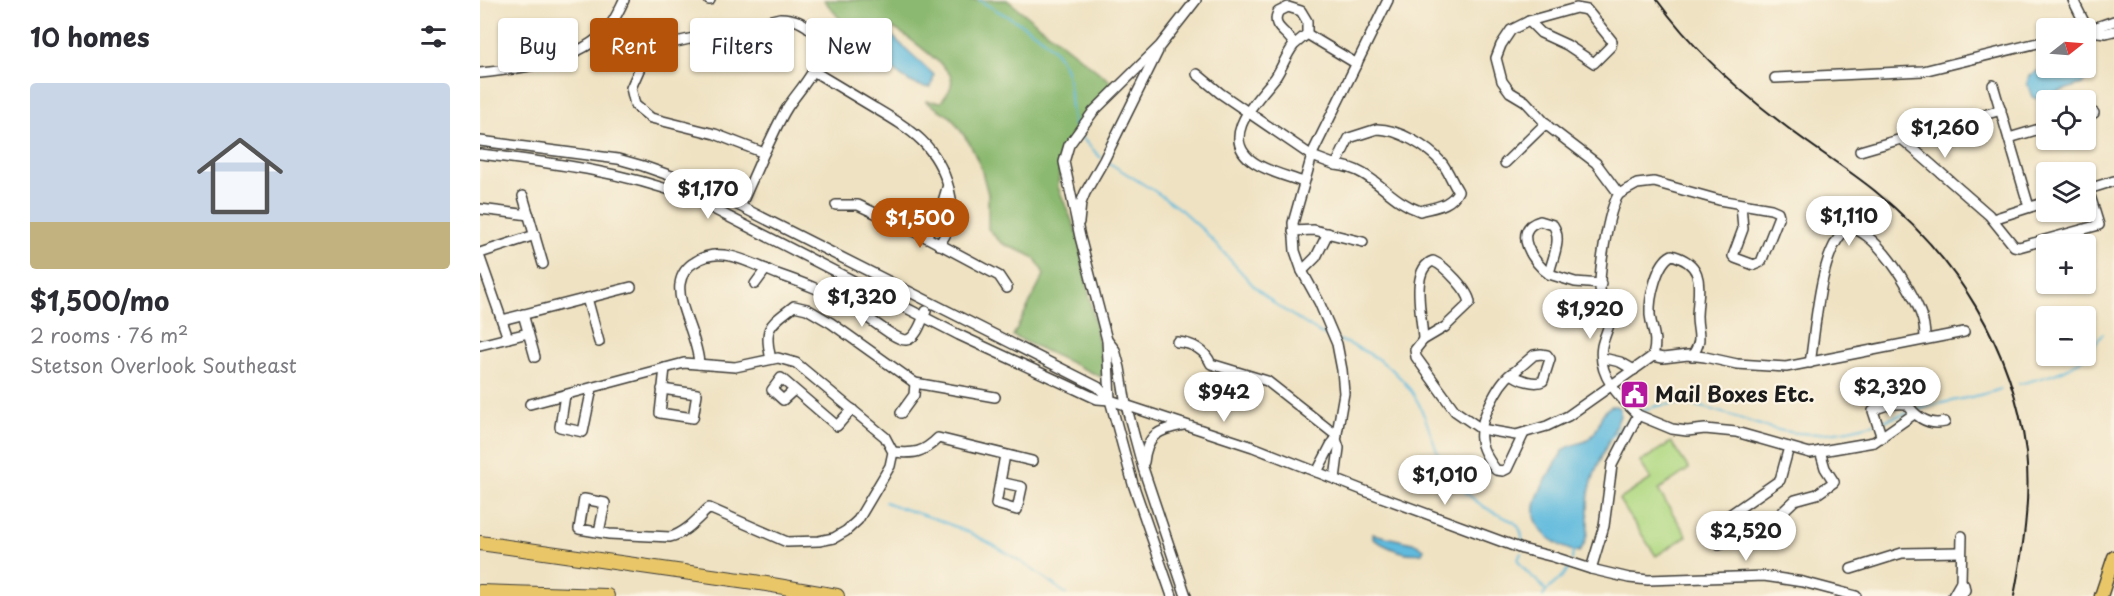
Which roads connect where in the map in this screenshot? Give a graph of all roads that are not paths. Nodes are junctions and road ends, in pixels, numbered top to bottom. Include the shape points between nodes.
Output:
1 (624, 0) edge
2 (1196, 0) edge
3 (1388, 0) edge
4 (2073, 0) edge
5 (2081, 18) edge
6 (1529, 21) junction
7 (2114, 21) edge
8 (806, 26) edge
9 (2096, 27) edge
10 (2114, 31) edge
11 (2096, 33) edge
12 (1307, 34) junction
13 (2036, 43) edge
14 (1293, 45) junction
15 (1160, 46) junction
16 (1357, 64) junction
17 (812, 72) edge
18 (815, 72) edge
19 (480, 73) edge
20 (1197, 74) dead end
21 (1775, 78) dead end
22 (1993, 85) dead end
23 (2001, 110) junction
24 (1248, 113) junction
25 (1546, 123) junction
26 (2036, 130) edge
27 (2009, 138) junction
28 (1902, 139) junction
29 (480, 141) edge
30 (1860, 152) dead end
31 (764, 153) junction
32 (480, 154) edge
33 (1312, 156) junction
34 (1505, 163) dead end
35 (1335, 165) junction
36 (2114, 181) edge
37 (1303, 182) junction
38 (948, 186) junction
39 (2096, 186) edge
40 (1619, 194) junction
41 (524, 196) dead end
42 (1741, 204) junction
43 (741, 205) junction
44 (836, 205) dead end
45 (2036, 205) edge
46 (2029, 207) junction
47 (480, 209) edge
48 (529, 215) junction
49 (2096, 217) edge
50 (1993, 219) junction
51 (1293, 231) junction
52 (1328, 233) junction
53 (535, 235) junction
54 (926, 237) junction
55 (1080, 237) junction
56 (1363, 242) dead end
57 (939, 244) junction
58 (480, 253) edge
59 (480, 258) edge
60 (543, 264) dead end
61 (766, 269) junction
62 (1302, 271) junction
63 (1549, 274) junction
64 (756, 284) dead end
65 (1600, 284) junction
66 (631, 286) dead end
67 (1007, 288) dead end
68 (587, 298) junction
69 (930, 304) junction
70 (523, 314) junction
71 (924, 316) junction
72 (502, 320) junction
73 (1964, 332) dead end
74 (528, 333) junction
75 (508, 338) junction
76 (1925, 339) junction
77 (1107, 340) junction
78 (1423, 340) junction
79 (599, 342) dead end
80 (1177, 342) dead end
81 (480, 345) edge
82 (1653, 356) junction
83 (1692, 356) junction
84 (534, 357) dead end
85 (1603, 358) junction
86 (771, 359) junction
87 (1810, 363) junction
88 (699, 364) junction
89 (664, 368) junction
90 (1630, 372) junction
91 (1512, 373) dead end
92 (915, 383) junction
93 (1611, 385) junction
94 (592, 387) junction
95 (662, 389) junction
96 (794, 390) dead end
97 (565, 394) junction
98 (995, 397) dead end
99 (1110, 400) junction
100 (1624, 401) junction
101 (530, 404) dead end
102 (1126, 405) junction
103 (852, 409) junction
104 (901, 413) dead end
105 (1914, 414) junction
106 (1638, 415) junction
107 (1945, 422) dead end
108 (1185, 425) junction
109 (1482, 429) junction
110 (1524, 433) junction
111 (1336, 437) junction
112 (1882, 438) junction
113 (1789, 447) junction
114 (1820, 451) junction
115 (893, 452) junction
116 (1005, 455) junction
117 (1032, 461) dead end
118 (1143, 468) junction
119 (1317, 472) junction
120 (1335, 479) junction
121 (1000, 482) dead end
122 (599, 532) dead end
123 (1962, 536) dead end
124 (480, 543) edge
125 (1961, 552) junction
126 (2114, 557) edge
127 (1851, 568) dead end
128 (1591, 569) junction
129 (1960, 582) junction
130 (480, 592) edge
131 (607, 596) edge
132 (837, 596) edge
133 (1172, 596) edge
134 (1186, 596) edge
135 (1856, 596) edge
136 (1953, 596) edge
137 (1961, 596) edge
138 (2101, 596) edge

1 - 19 street via 609,28 584,49 518,69
2 - 15 street
3 - 16 street
4 - 5 street
6 - 6 street via 1541,33 1594,63 1612,44 1587,10 1576,8
6 - 25 street via 1509,32 1497,52 1497,65 1510,92
7 - 9 street
8 - 31 street via 790,18 771,19 672,43 643,61 631,88 635,105 651,118 715,134
10 - 11 street
12 - 14 street
12 - 14 street via 1307,21 1301,11 1288,7 1278,12 1276,24
12 - 16 street
13 - 21 street via 1923,71
14 - 24 street
15 - 55 street via 1085,193 1078,220
15 - 55 street via 1093,112 1069,145 1064,170
16 - 33 street
17 - 31 street via 785,111
18 - 38 street via 913,131 938,161
20 - 24 street
22 - 23 street
23 - 27 street
23 - 28 street
24 - 33 street
24 - 37 street via 1238,134 1246,157
25 - 34 street
25 - 40 street via 1596,163
26 - 27 street
27 - 46 street
28 - 30 street
28 - 50 street
29 - 43 street via 591,154 635,164
31 - 43 street
32 - 71 street via 599,170 664,187 725,213
33 - 35 street
33 - 37 street
35 - 35 street via 1364,173 1420,210 1448,203 1458,191 1436,157 1384,129 1349,138
36 - 39 street
37 - 51 street
38 - 54 street
38 - 57 street via 952,223
40 - 42 street via 1637,184 1654,182
40 - 65 street via 1608,223
41 - 48 street
42 - 42 street via 1743,229 1734,250 1735,258 1754,265 1761,262 1779,216 1771,209
43 - 69 street
44 - 54 street via 858,205
45 - 46 street
46 - 50 street
47 - 48 street
48 - 53 street
49 - 50 street via 2099,225 2019,248
51 - 52 street
51 - 62 street
52 - 56 street
52 - 62 street via 1320,252
53 - 58 street
53 - 60 street
54 - 57 street
55 - 77 street
57 - 67 street via 999,276
59 - 72 street
61 - 64 street
61 - 71 street via 835,297 898,339 910,339
61 - 88 street via 736,251 711,255 689,266 680,281 681,297 698,347
62 - 111 street via 1337,344 1344,393
63 - 63 street via 1557,233 1553,225 1536,222 1525,234 1525,242
63 - 65 street
65 - 85 street via 1611,318 1602,345
66 - 68 street
68 - 70 street
68 - 79 street
69 - 71 street
69 - 99 street via 1098,387
70 - 72 street
70 - 74 street
71 - 99 street via 1097,399
72 - 75 street
73 - 76 street
74 - 75 street
74 - 84 street
75 - 81 street
76 - 87 street
76 - 87 street via 1921,313 1905,282 1875,243 1862,232 1848,228 1836,242 1825,269
77 - 99 street
77 - 102 street via 1118,359
78 - 78 street via 1419,283 1423,269 1433,261 1449,272 1470,303 1446,327
78 - 109 street via 1415,350 1416,357 1455,411
80 - 111 street via 1188,343 1206,354 1211,364 1267,381
82 - 83 street
82 - 83 street via 1656,342 1651,305 1662,263 1672,255 1689,262 1699,281 1700,341
82 - 90 street
83 - 87 street via 1753,366
85 - 90 street via 1620,362
85 - 93 street
86 - 88 street via 735,367
86 - 92 street via 766,339 772,324 794,306 831,323
86 - 103 street via 785,358 796,363
88 - 89 street
89 - 94 street
89 - 95 street
90 - 93 street
90 - 100 street via 1623,388
91 - 109 street via 1499,385
92 - 98 street
92 - 104 street via 914,395
93 - 100 street
93 - 110 street via 1568,416
94 - 97 street
94 - 97 street via 583,432 560,427
95 - 95 street via 660,413 693,418 697,394
96 - 103 street via 837,426
97 - 101 street
99 - 102 street
99 - 133 street
100 - 106 street
102 - 108 street
102 - 118 street
103 - 115 street via 885,437
105 - 107 street via 1926,422
105 - 112 street
105 - 112 street via 1907,404 1878,407 1873,411
106 - 113 street via 1672,429 1736,432
106 - 128 street via 1612,465 1604,526
108 - 118 street via 1164,430 1150,439
108 - 119 street
109 - 110 street
109 - 110 street via 1484,451 1499,471 1507,469
111 - 119 street
111 - 120 street via 1339,448
112 - 114 street
113 - 114 street via 1810,453
113 - 114 street via 1780,480 1715,525 1711,535 1719,545 1753,533 1795,500 1817,494 1834,482
115 - 116 street via 926,450 938,438
115 - 122 street via 890,466 858,519 840,535 827,540 787,542 709,508 683,532 670,537
116 - 117 street
116 - 121 street
118 - 134 street
119 - 120 street
120 - 128 street via 1522,549
123 - 125 street
124 - 132 highway
125 - 127 street via 1902,553
125 - 129 street
126 - 138 main road
128 - 135 street via 1648,580 1764,576
129 - 136 street
129 - 137 street via 1965,590
130 - 131 highway

